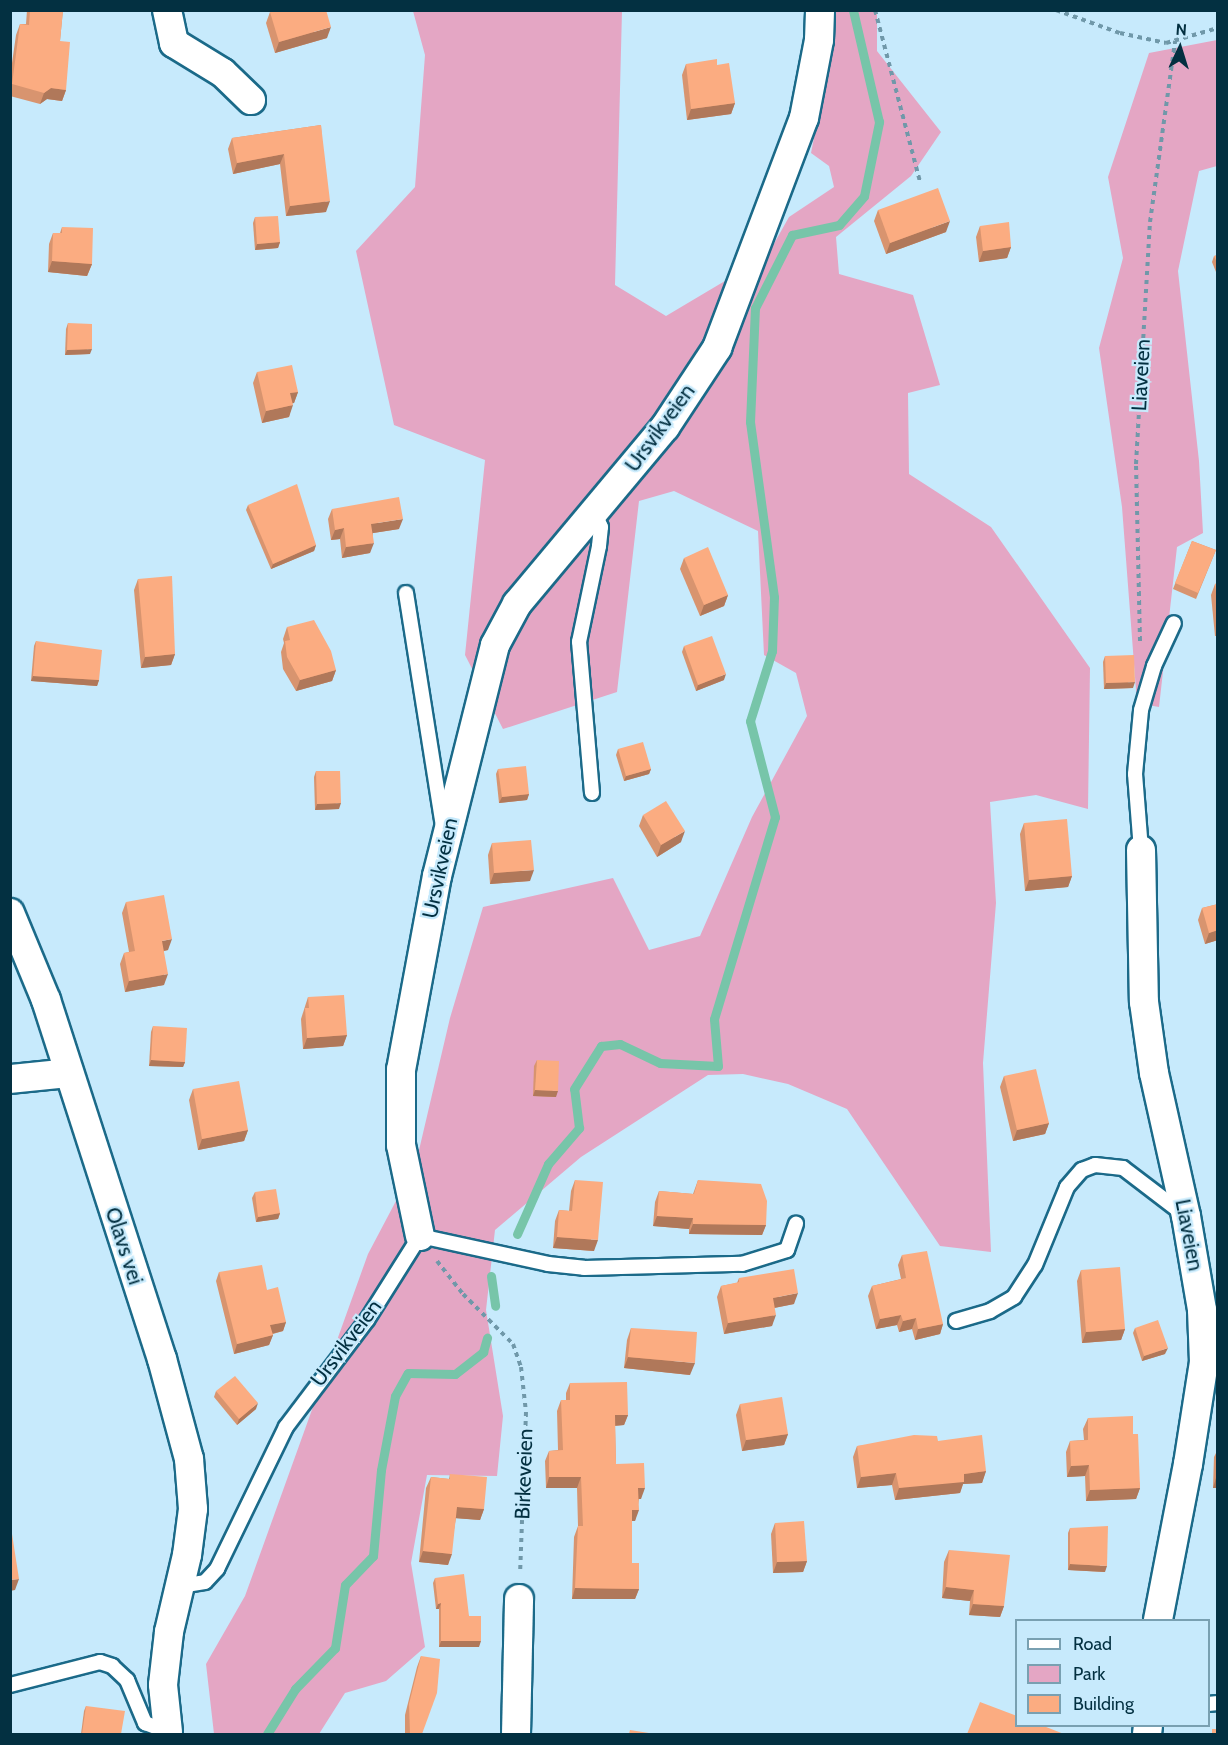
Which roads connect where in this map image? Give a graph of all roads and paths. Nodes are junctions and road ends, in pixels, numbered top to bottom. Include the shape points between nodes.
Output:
1 (167, 10) edge
2 (820, 10) edge
3 (874, 10) edge
4 (1056, 10) edge
5 (1218, 28) edge
6 (1175, 41) junction
7 (251, 100) dead end
8 (920, 182) dead end
9 (595, 514) junction
10 (406, 592) dead end
11 (1174, 623) dead end
12 (1140, 651) dead end
13 (592, 794) dead end
14 (446, 836) junction
15 (1141, 850) joint
16 (10, 913) edge
17 (69, 1073) junction
18 (10, 1079) edge
19 (1186, 1216) junction
20 (796, 1224) dead end
21 (427, 1246) junction
22 (956, 1321) dead end
23 (180, 1586) junction
24 (519, 1599) joint
25 (1158, 1619) edge
26 (10, 1685) edge
27 (168, 1732) joint
28 (516, 1734) edge

1 - 7 street via 174,43 223,73
2 - 9 street, Ursvikveien via 817,51 804,117 717,348 665,427
3 - 8 path
4 - 6 path via 1120,33 1166,43
5 - 6 path
6 - 12 path, Liaveien via 1149,233 1136,464
9 - 13 lane via 601,527 599,546 579,642
9 - 14 street, Ursvikveien via 517,604 495,645
10 - 14 lane via 437,800
11 - 15 lane via 1154,666 1141,710 1136,774
14 - 21 street, Ursvikveien via 401,1070 401,1145
15 - 19 street, Liaveien via 1144,1002 1154,1073
16 - 17 street, Olavs vei via 46,1000
17 - 18 street
17 - 23 street, Olavs vei via 162,1359 189,1459 193,1509
19 - 22 lane via 1123,1168 1095,1165 1082,1170 1067,1187 1035,1265 1014,1297 990,1311
19 - 25 street, Liaveien via 1202,1310 1204,1362
20 - 21 lane via 787,1250 742,1263 584,1268
21 - 23 lane, Ursvikveien via 286,1427 217,1569 205,1582
21 - 24 path, Birkeveien via 463,1294 513,1344 521,1367 526,1412
23 - 27 street via 169,1632 164,1685
24 - 28 street
26 - 27 lane via 100,1662 112,1666 127,1680 145,1723

